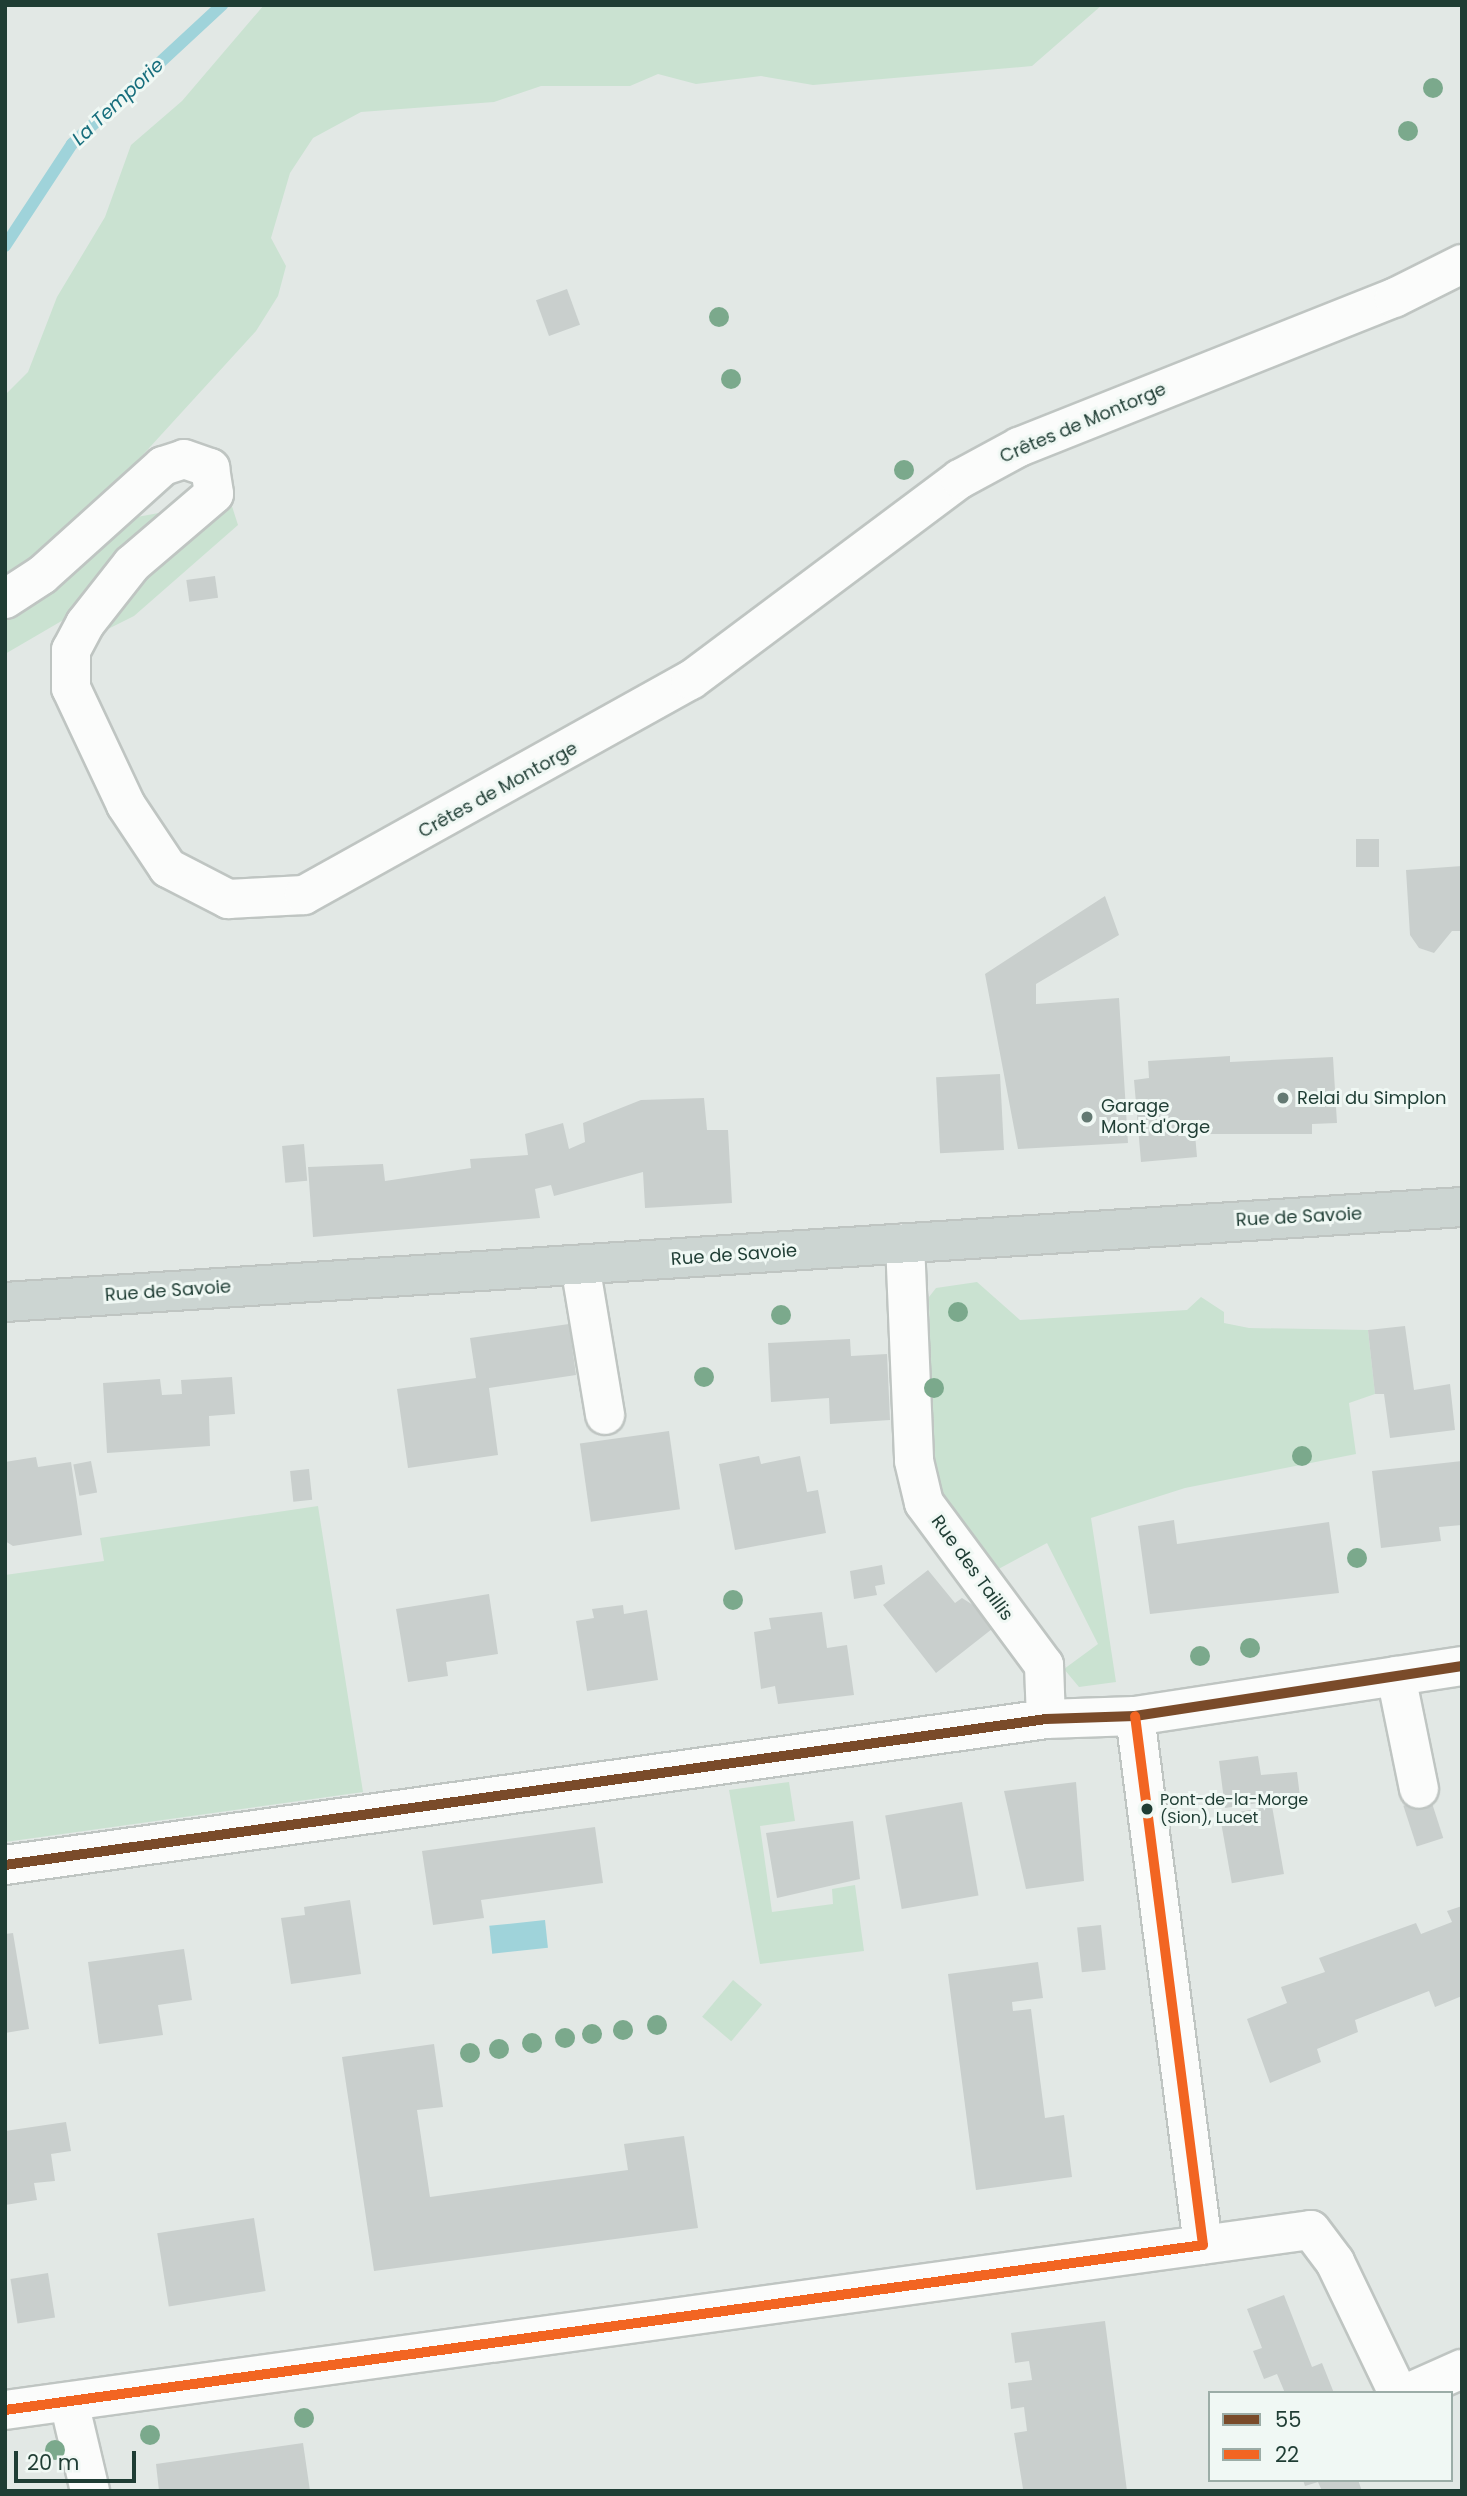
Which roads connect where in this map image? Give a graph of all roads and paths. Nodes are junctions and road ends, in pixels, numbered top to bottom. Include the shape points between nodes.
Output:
1 (1462, 264) edge
2 (5, 599) edge
3 (1462, 1207) edge
4 (905, 1242) junction
5 (580, 1265) junction
6 (5, 1302) edge
7 (605, 1415) dead end
8 (1462, 1665) edge
9 (1396, 1676) junction
10 (1135, 1716) junction
11 (1046, 1719) junction
12 (1419, 1789) dead end
13 (5, 1865) edge
14 (1203, 2245) junction
15 (1462, 2368) edge
16 (1397, 2391) edge
17 (1412, 2391) edge
18 (69, 2402) junction
19 (5, 2410) edge
20 (90, 2491) edge

1 - 2 street, Crêtes de Montorge via 1394,298 1020,447 960,479 691,680 304,895 228,899 168,868 126,805 71,688 71,650 85,624 132,564 214,494 211,468 184,459 163,466 42,575
3 - 4 main road, Rue de Savoie
4 - 5 main road, Rue de Savoie
4 - 11 street, Rue des Taillis via 914,1461 925,1503 1044,1665
5 - 6 main road, Rue de Savoie
5 - 7 street
8 - 9 street
9 - 10 street
9 - 12 street
10 - 11 street
10 - 14 street
11 - 13 street
14 - 16 street via 1311,2230 1335,2262
14 - 18 street
15 - 17 street
18 - 19 street
18 - 20 street

